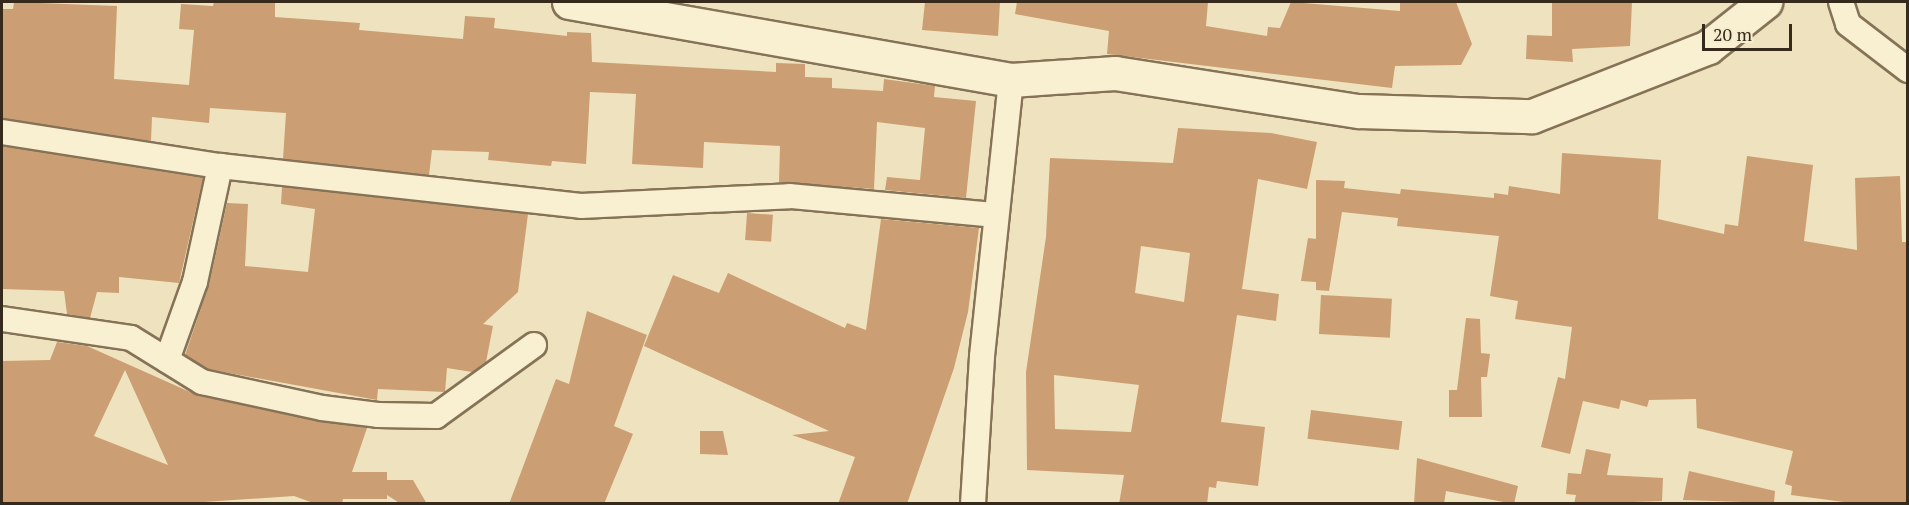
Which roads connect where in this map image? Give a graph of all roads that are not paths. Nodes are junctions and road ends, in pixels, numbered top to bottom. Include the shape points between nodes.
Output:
1 (569, 2) edge
2 (1765, 2) edge
3 (1842, 2) edge
4 (1908, 70) edge
5 (1011, 80) junction
6 (2, 132) edge
7 (219, 166) junction
8 (995, 215) junction
9 (2, 319) edge
10 (534, 345) dead end
11 (167, 360) junction
12 (973, 504) edge

1 - 5 street
2 - 5 street via 1708,47 1532,116 1359,111 1115,73
3 - 4 street via 1848,24
5 - 8 street
6 - 7 street
7 - 8 street via 581,206 790,196
7 - 11 street via 195,282
8 - 12 street
9 - 11 street via 131,338
10 - 11 street via 436,416 378,415 292,403 202,382

